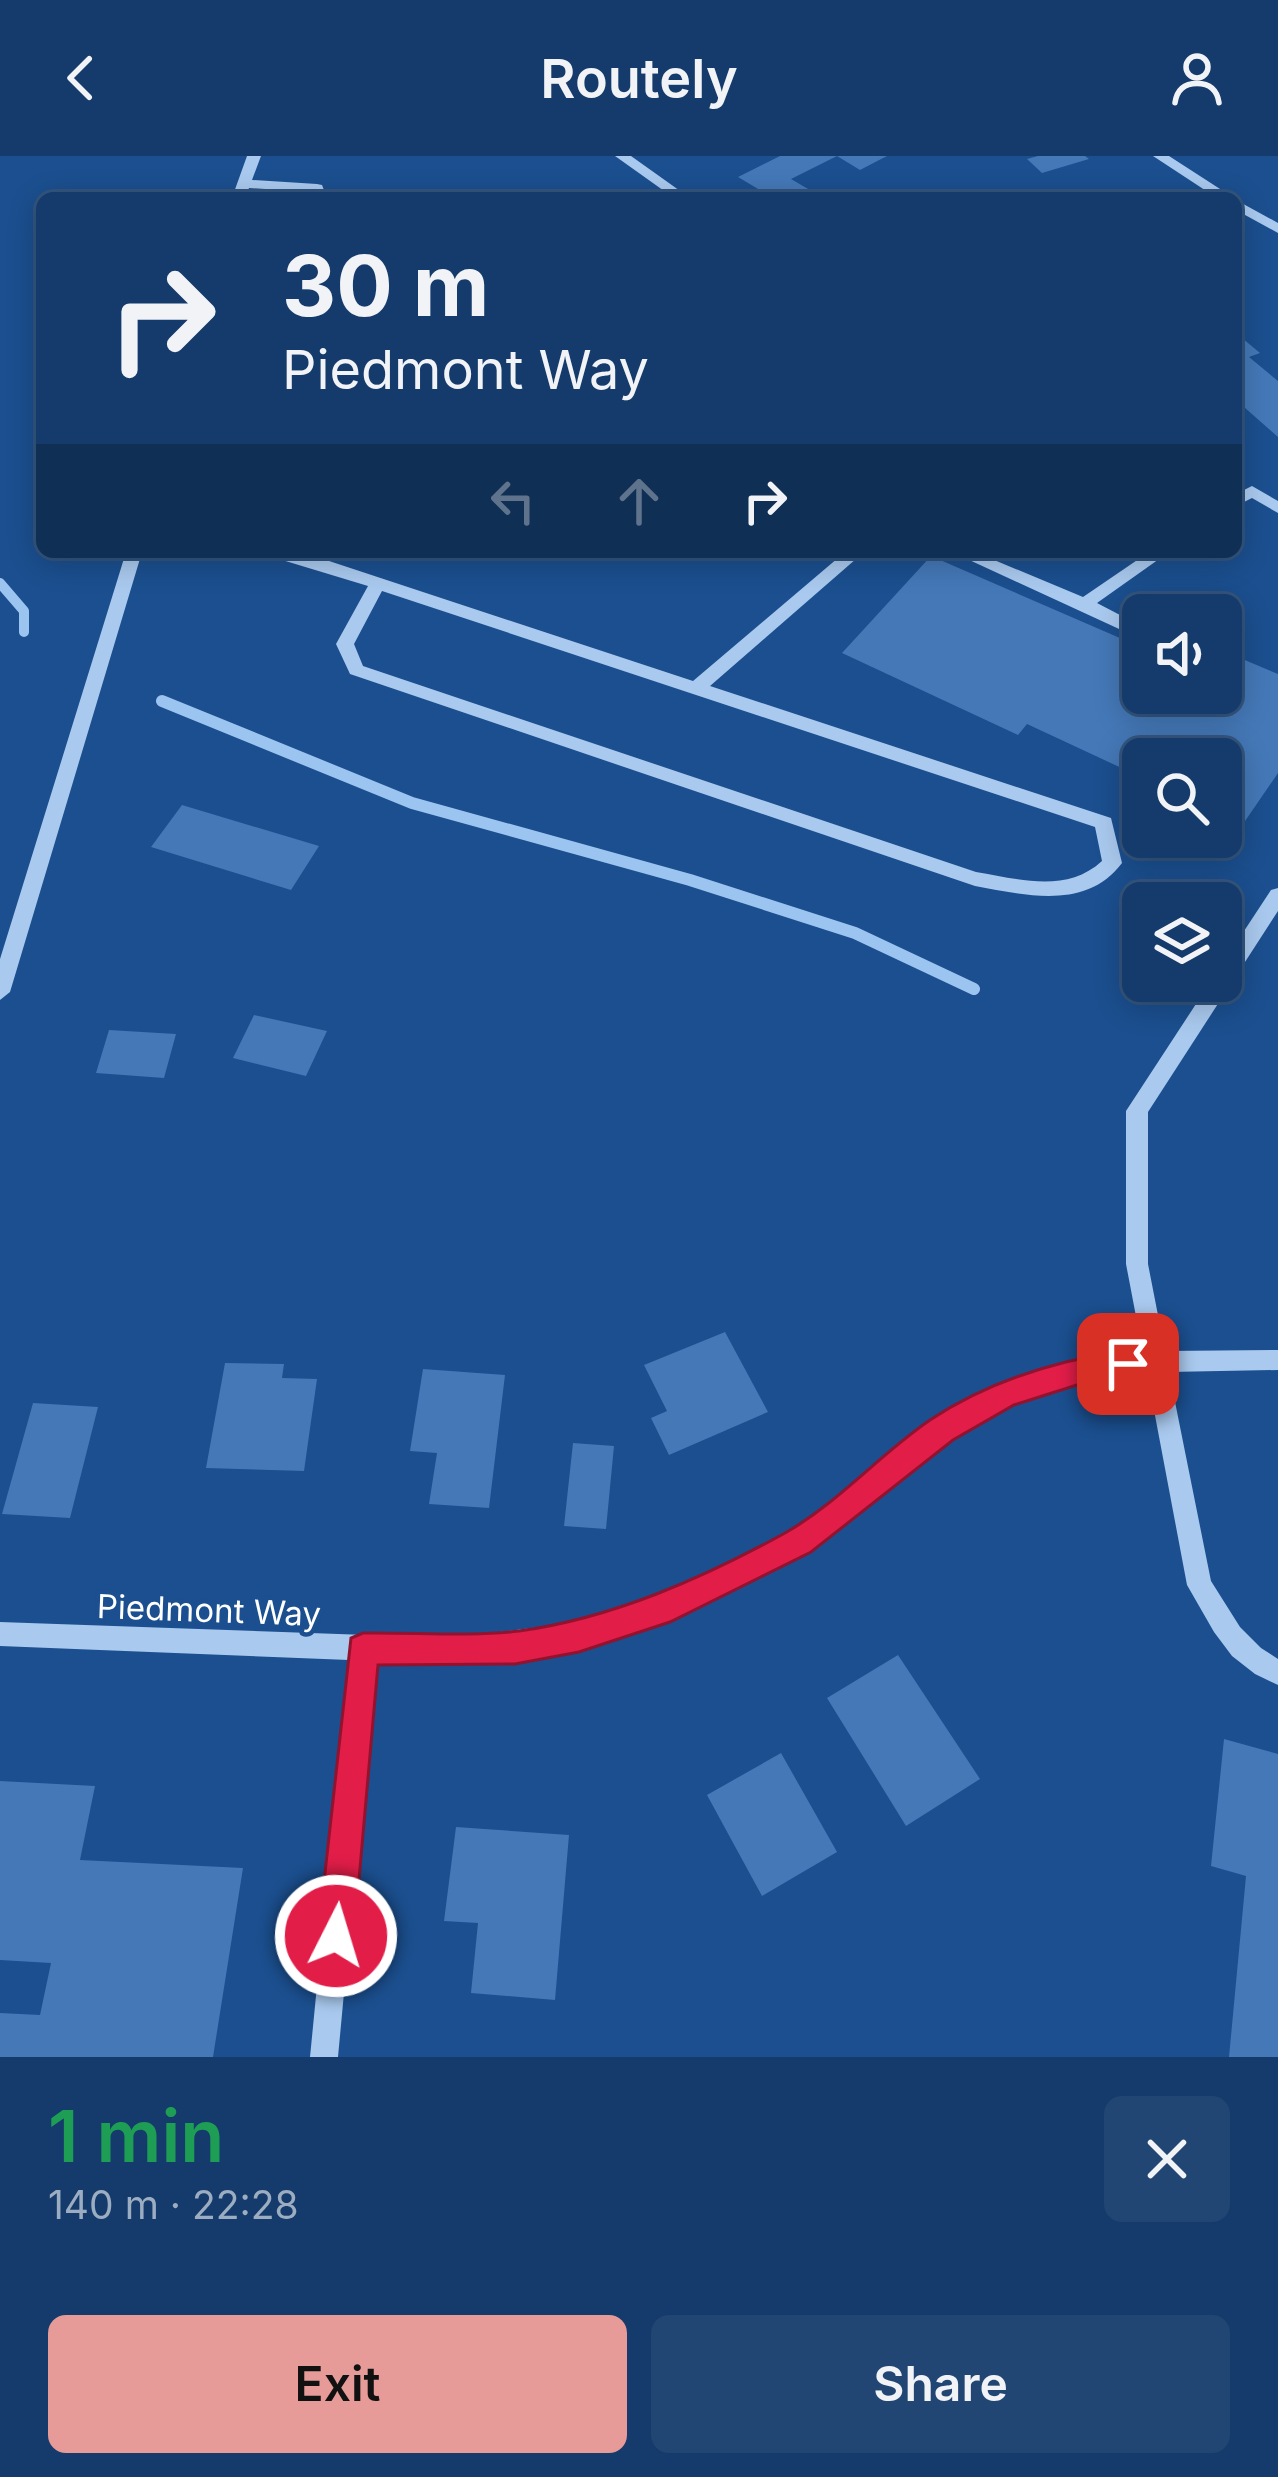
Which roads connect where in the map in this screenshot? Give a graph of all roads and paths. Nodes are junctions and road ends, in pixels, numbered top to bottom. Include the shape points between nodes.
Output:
1 (254, 156) edge
2 (622, 156) edge
3 (1160, 156) edge
4 (242, 191) edge
5 (318, 192) edge
6 (674, 192) edge
7 (1217, 192) edge
8 (1242, 208) edge
9 (1278, 229) edge
10 (1244, 496) edge
11 (1278, 508) edge
12 (132, 558) edge
13 (295, 558) edge
14 (849, 558) edge
15 (974, 558) edge
16 (1152, 558) edge
17 (378, 583) junction
18 (1084, 604) junction
19 (1122, 623) edge
20 (696, 688) junction
21 (1278, 896) edge
22 (0, 992) edge
23 (1278, 1360) edge
24 (1157, 1363) junction
25 (0, 1634) edge
26 (363, 1649) junction
27 (1278, 1672) edge
28 (324, 2057) edge

1 - 4 street
2 - 6 street
3 - 7 street
4 - 5 street
8 - 9 street
10 - 11 street
12 - 22 street
13 - 17 street
14 - 20 street
15 - 18 street
16 - 18 street
17 - 20 street
17 - 20 street via 345,644 356,670 975,879 1061,891 1098,879 1112,863 1104,823
18 - 19 street
21 - 24 street via 1137,1111 1137,1264
23 - 24 street, Piedmont Way
24 - 26 street, Piedmont Way via 1077,1371 1006,1394 942,1430 800,1541 670,1606 515,1648
24 - 27 street via 1198,1585 1255,1662
25 - 26 street, Piedmont Way
26 - 28 street

